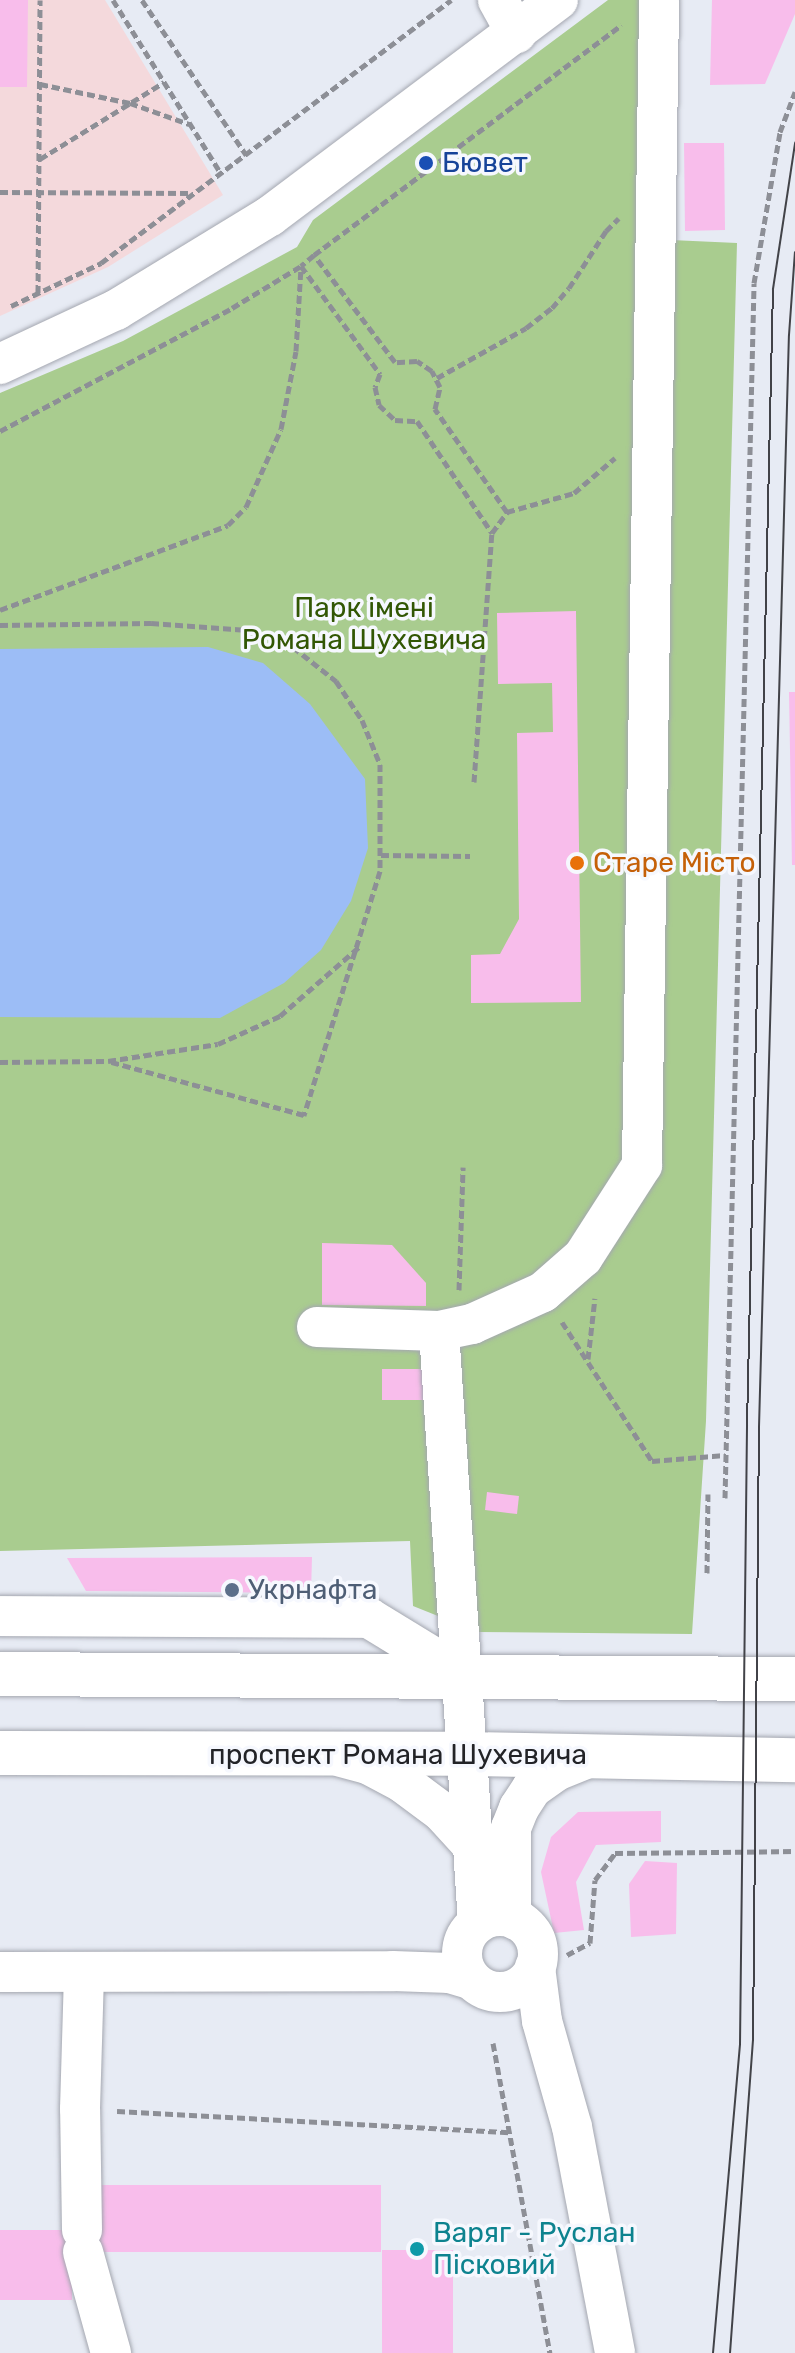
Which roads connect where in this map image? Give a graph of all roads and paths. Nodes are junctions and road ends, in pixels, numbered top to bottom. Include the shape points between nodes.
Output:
1 (40, 0) edge
2 (113, 0) edge
3 (142, 0) edge
4 (451, 0) edge
5 (558, 0) edge
6 (645, 9) edge
7 (507, 16) edge
8 (164, 82) junction
9 (40, 84) junction
10 (795, 92) edge
11 (130, 103) junction
12 (190, 125) junction
13 (246, 155) junction
14 (39, 160) junction
15 (220, 172) junction
16 (0, 192) edge
17 (39, 192) junction
18 (193, 193) junction
19 (629, 209) dead end
20 (314, 255) junction
21 (301, 266) junction
22 (38, 293) junction
23 (11, 306) dead end
24 (0, 364) edge
25 (437, 378) junction
26 (653, 424) junction
27 (0, 431) edge
28 (507, 512) junction
29 (492, 533) junction
30 (0, 610) edge
31 (0, 625) edge
32 (474, 782) dead end
33 (381, 855) junction
34 (470, 856) dead end
35 (359, 946) junction
36 (108, 1061) junction
37 (0, 1062) edge
38 (463, 1167) dead end
39 (543, 1292) junction
40 (459, 1295) dead end
41 (317, 1327) dead end
42 (439, 1331) junction
43 (725, 1455) junction
44 (708, 1494) dead end
45 (725, 1498) dead end
46 (707, 1573) dead end
47 (0, 1616) edge
48 (0, 1674) edge
49 (464, 1676) junction
50 (795, 1679) edge
51 (0, 1753) edge
52 (329, 1754) junction
53 (468, 1754) junction
54 (591, 1757) junction
55 (795, 1760) edge
56 (475, 1848) junction
57 (795, 1851) edge
58 (484, 1951) junction
59 (546, 1964) junction
60 (0, 1972) edge
61 (84, 1972) junction
62 (542, 2021) junction
63 (493, 2043) dead end
64 (80, 2109) junction
65 (509, 2132) junction
66 (111, 2353) edge
67 (550, 2353) edge
68 (615, 2353) edge

1 - 9 path
2 - 8 path
3 - 13 path
4 - 13 path
5 - 7 street
6 - 20 path
6 - 26 street
7 - 24 street via 275,213 116,310
8 - 11 path
8 - 12 path
9 - 11 path
9 - 14 path
10 - 43 path via 780,132 754,283
11 - 12 path
11 - 14 path
12 - 15 path
13 - 15 path
14 - 17 path
15 - 18 path
16 - 17 path
17 - 18 path
17 - 22 path
18 - 22 path via 101,263
19 - 25 path via 606,231 552,308
20 - 21 path
20 - 25 path via 395,362 417,361
21 - 27 path
21 - 29 path via 380,374 375,387 379,405 395,420 417,421
21 - 30 path via 296,351 281,429 246,507 228,525
22 - 23 path
25 - 28 path via 435,409
26 - 28 path via 574,493
26 - 39 street via 642,1165 583,1257
28 - 29 path
29 - 32 path
31 - 33 path via 59,621 248,630 293,647 336,681 362,720 380,764
33 - 34 path
33 - 35 path
35 - 36 path via 280,1016 218,1044
35 - 36 path via 304,1115
36 - 37 path
38 - 40 path
39 - 42 street via 472,1324
39 - 43 path via 652,1461
41 - 42 street
42 - 49 street
43 - 45 path
44 - 46 path
47 - 49 street via 369,1618
48 - 49 main road
49 - 50 main road
49 - 53 street
51 - 52 main road, проспект Романа Шухевича
52 - 53 main road, проспект Романа Шухевича
52 - 56 street via 368,1764 403,1783 442,1812
53 - 54 main road, проспект Романа Шухевича
53 - 56 street
54 - 55 main road, проспект Романа Шухевича
54 - 58 street via 532,1788 519,1808 511,1828 511,1908
56 - 58 street
57 - 59 path via 615,1853 595,1880 590,1943
58 - 59 street via 534,1938
58 - 61 street via 393,1971
58 - 62 street via 523,2006
59 - 62 street
60 - 61 street
61 - 64 street
62 - 68 street via 572,2127
63 - 65 path
64 - 65 path
64 - 66 street via 82,2241
65 - 67 path

